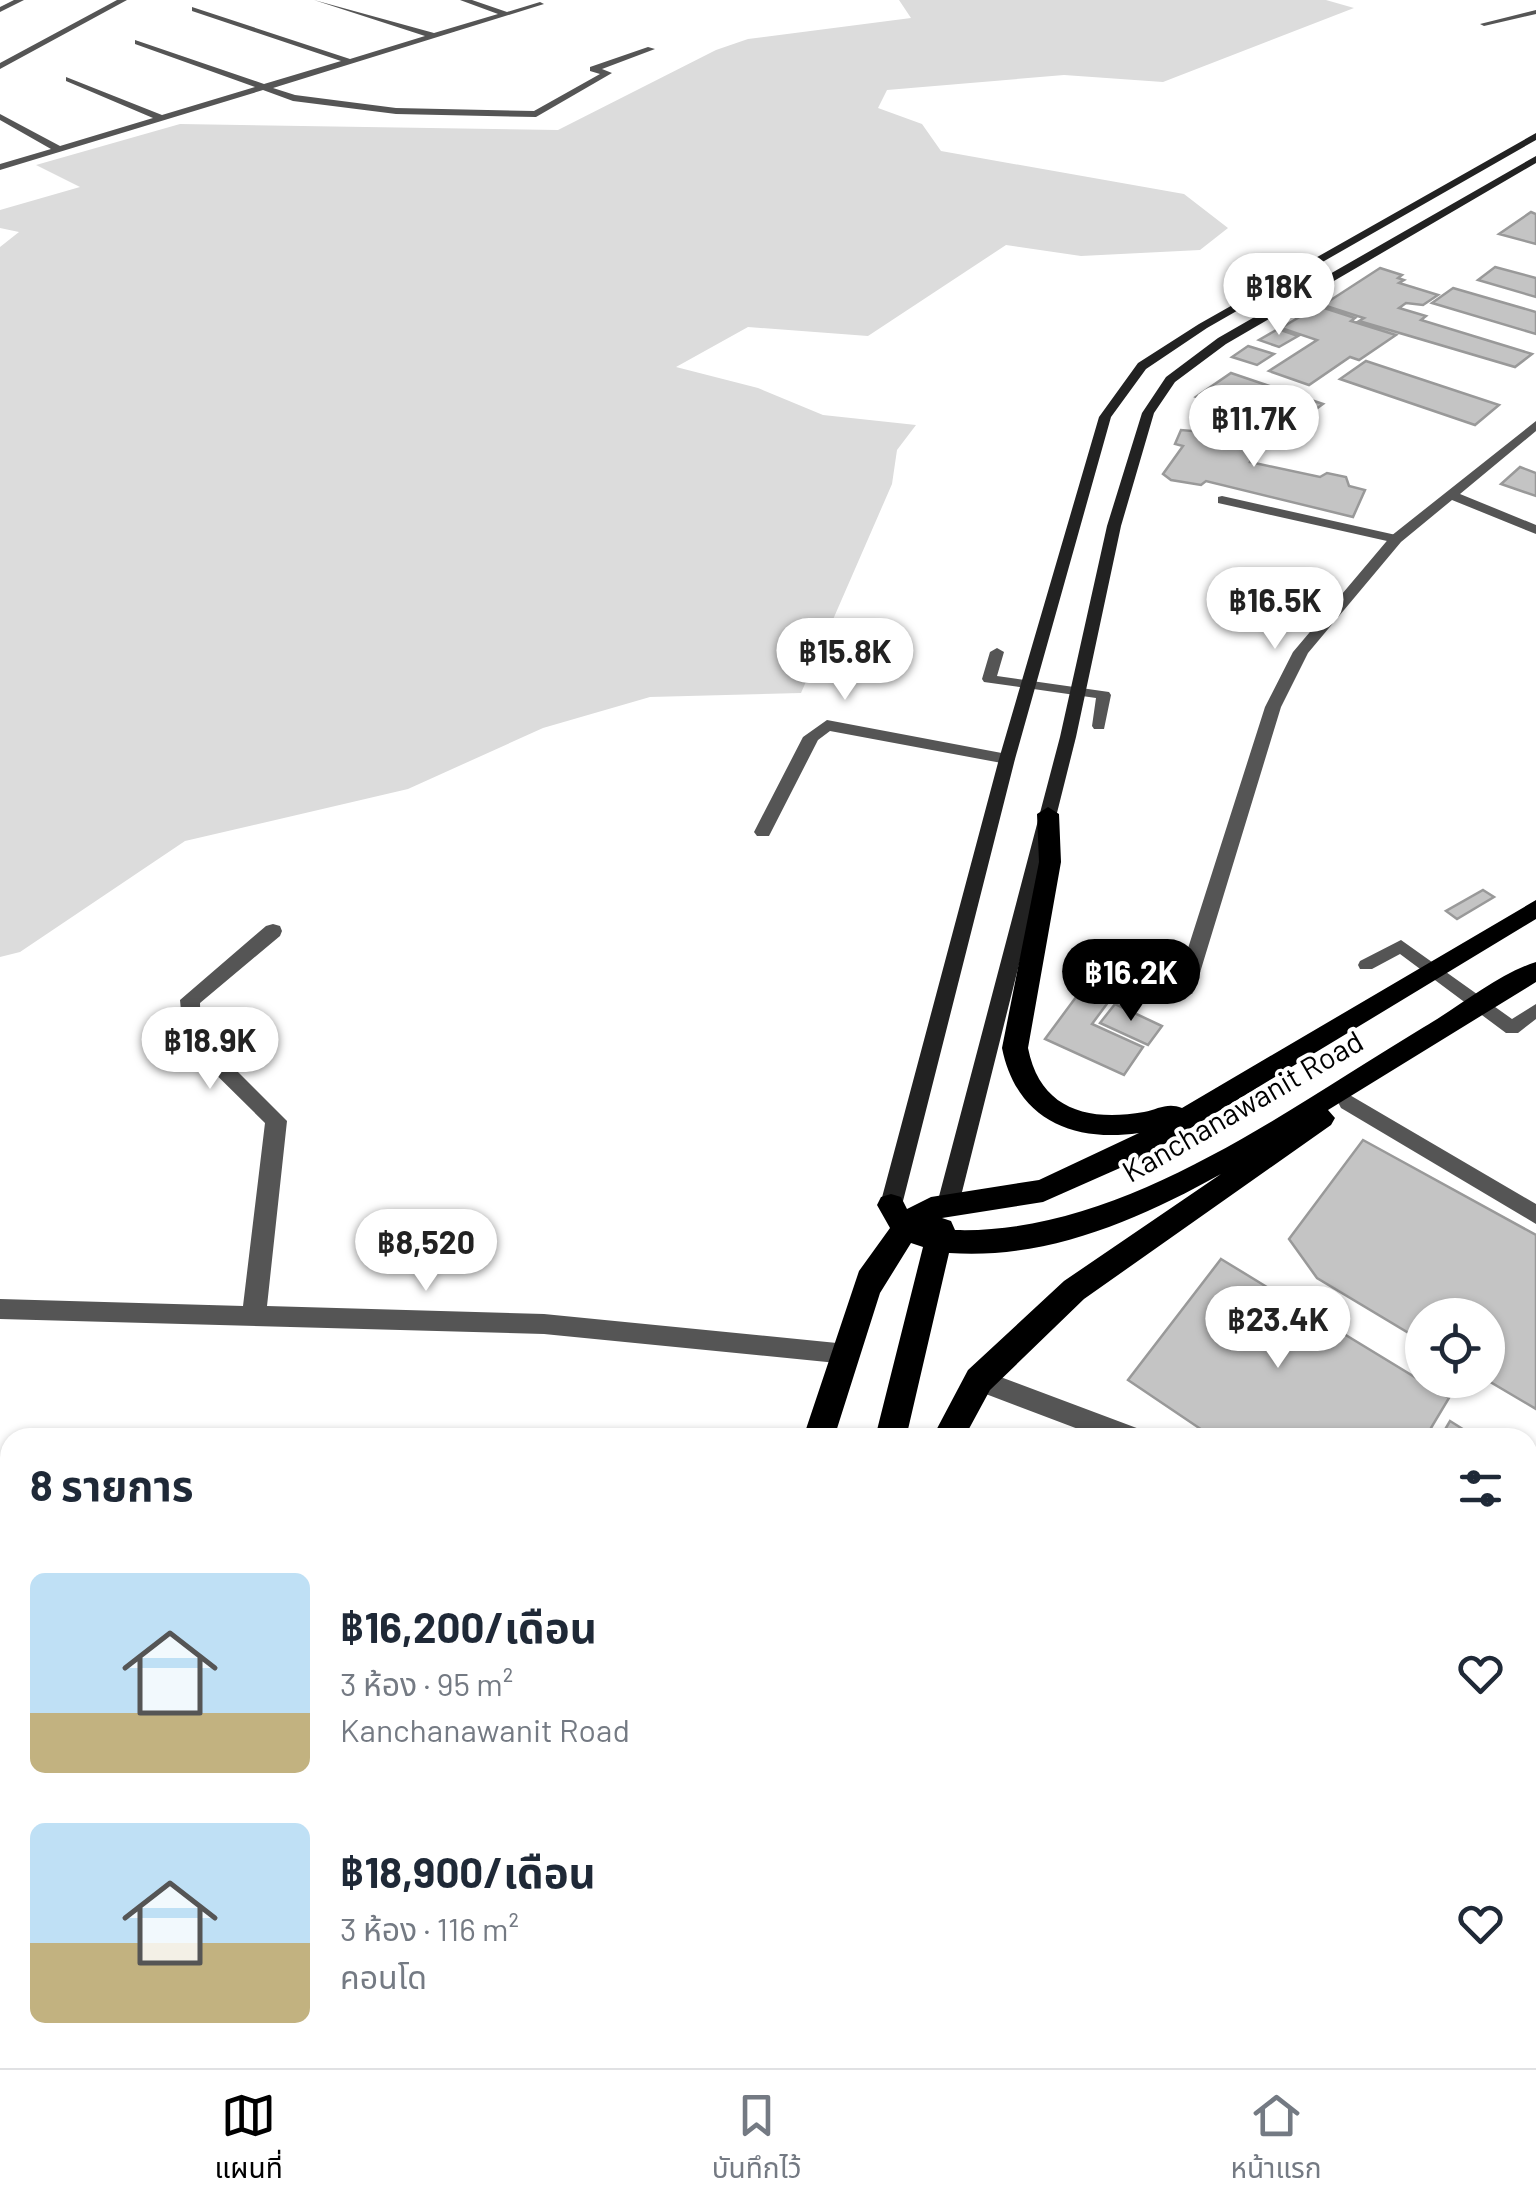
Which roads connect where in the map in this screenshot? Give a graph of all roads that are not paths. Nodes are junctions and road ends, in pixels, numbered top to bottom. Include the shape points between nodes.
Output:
1 (20, 0) edge
2 (123, 0) edge
3 (464, 0) edge
4 (628, 0) edge
5 (317, 1) edge
6 (638, 3) dead end
7 (540, 4) dead end
8 (195, 9) dead end
9 (0, 10) edge
10 (1536, 12) edge
11 (506, 14) junction
12 (1484, 24) dead end
13 (432, 36) junction
14 (138, 42) dead end
15 (651, 49) dead end
16 (348, 61) junction
17 (0, 66) edge
18 (68, 79) dead end
19 (260, 87) junction
20 (1, 117) edge
21 (160, 118) junction
22 (1536, 136) edge
23 (59, 149) junction
24 (1536, 159) edge
25 (0, 167) edge
26 (1536, 425) edge
27 (1451, 495) junction
28 (1222, 500) dead end
29 (1536, 530) edge
30 (1396, 538) junction
31 (997, 652) dead end
32 (1098, 726) dead end
33 (1007, 759) junction
34 (1048, 814) junction
35 (764, 832) dead end
36 (1536, 908) edge
37 (272, 931) dead end
38 (1366, 965) dead end
39 (1536, 971) edge
40 (1185, 989) dead end
41 (1536, 1010) edge
42 (1442, 1030) junction
43 (1224, 1092) junction
44 (1348, 1102) junction
45 (948, 1204) junction
46 (1536, 1215) edge
47 (898, 1216) junction
48 (937, 1241) junction
49 (0, 1309) edge
50 (254, 1316) junction
51 (847, 1354) junction
52 (979, 1380) junction
53 (821, 1428) edge
54 (892, 1428) edge
55 (953, 1428) edge
56 (1107, 1428) edge

1 - 9 street
2 - 17 street
3 - 11 street
4 - 6 street
5 - 13 street
7 - 11 street
8 - 16 street
10 - 12 street
11 - 13 street
13 - 16 street
14 - 19 street
15 - 19 street via 593,69 608,73 536,114 396,111 304,100
16 - 19 street
18 - 21 street
19 - 21 street
20 - 23 street
21 - 23 street
22 - 33 main road via 1142,366 1106,417
23 - 25 street
24 - 34 main road via 1222,341 1170,380 1148,414 1114,526
26 - 27 street
27 - 29 street
27 - 30 street
28 - 30 lane
30 - 40 street via 1301,652 1273,707
31 - 32 lane via 989,678 1104,695
33 - 35 street via 827,725 811,737
33 - 47 main road
34 - 43 main road via 1050,862 1016,1072 1044,1106 1110,1127 1158,1120
34 - 45 main road
36 - 43 main road, Kanchanawanit Road
37 - 50 street via 190,1000 192,1038 276,1121
38 - 41 lane via 1400,946 1512,1028
39 - 42 main road, Kanchanawanit Road
42 - 44 main road
42 - 48 main road, Kanchanawanit Road via 1158,1197 1083,1228 1026,1240
43 - 45 main road, Kanchanawanit Road via 1129,1152 1042,1190
44 - 46 street
44 - 52 main road via 1074,1290
45 - 47 main road, Kanchanawanit Road
45 - 48 main road
47 - 48 main road, Kanchanawanit Road
47 - 51 main road
48 - 54 main road
49 - 50 street
50 - 51 street via 544,1324
51 - 53 main road
52 - 55 main road
52 - 56 street

